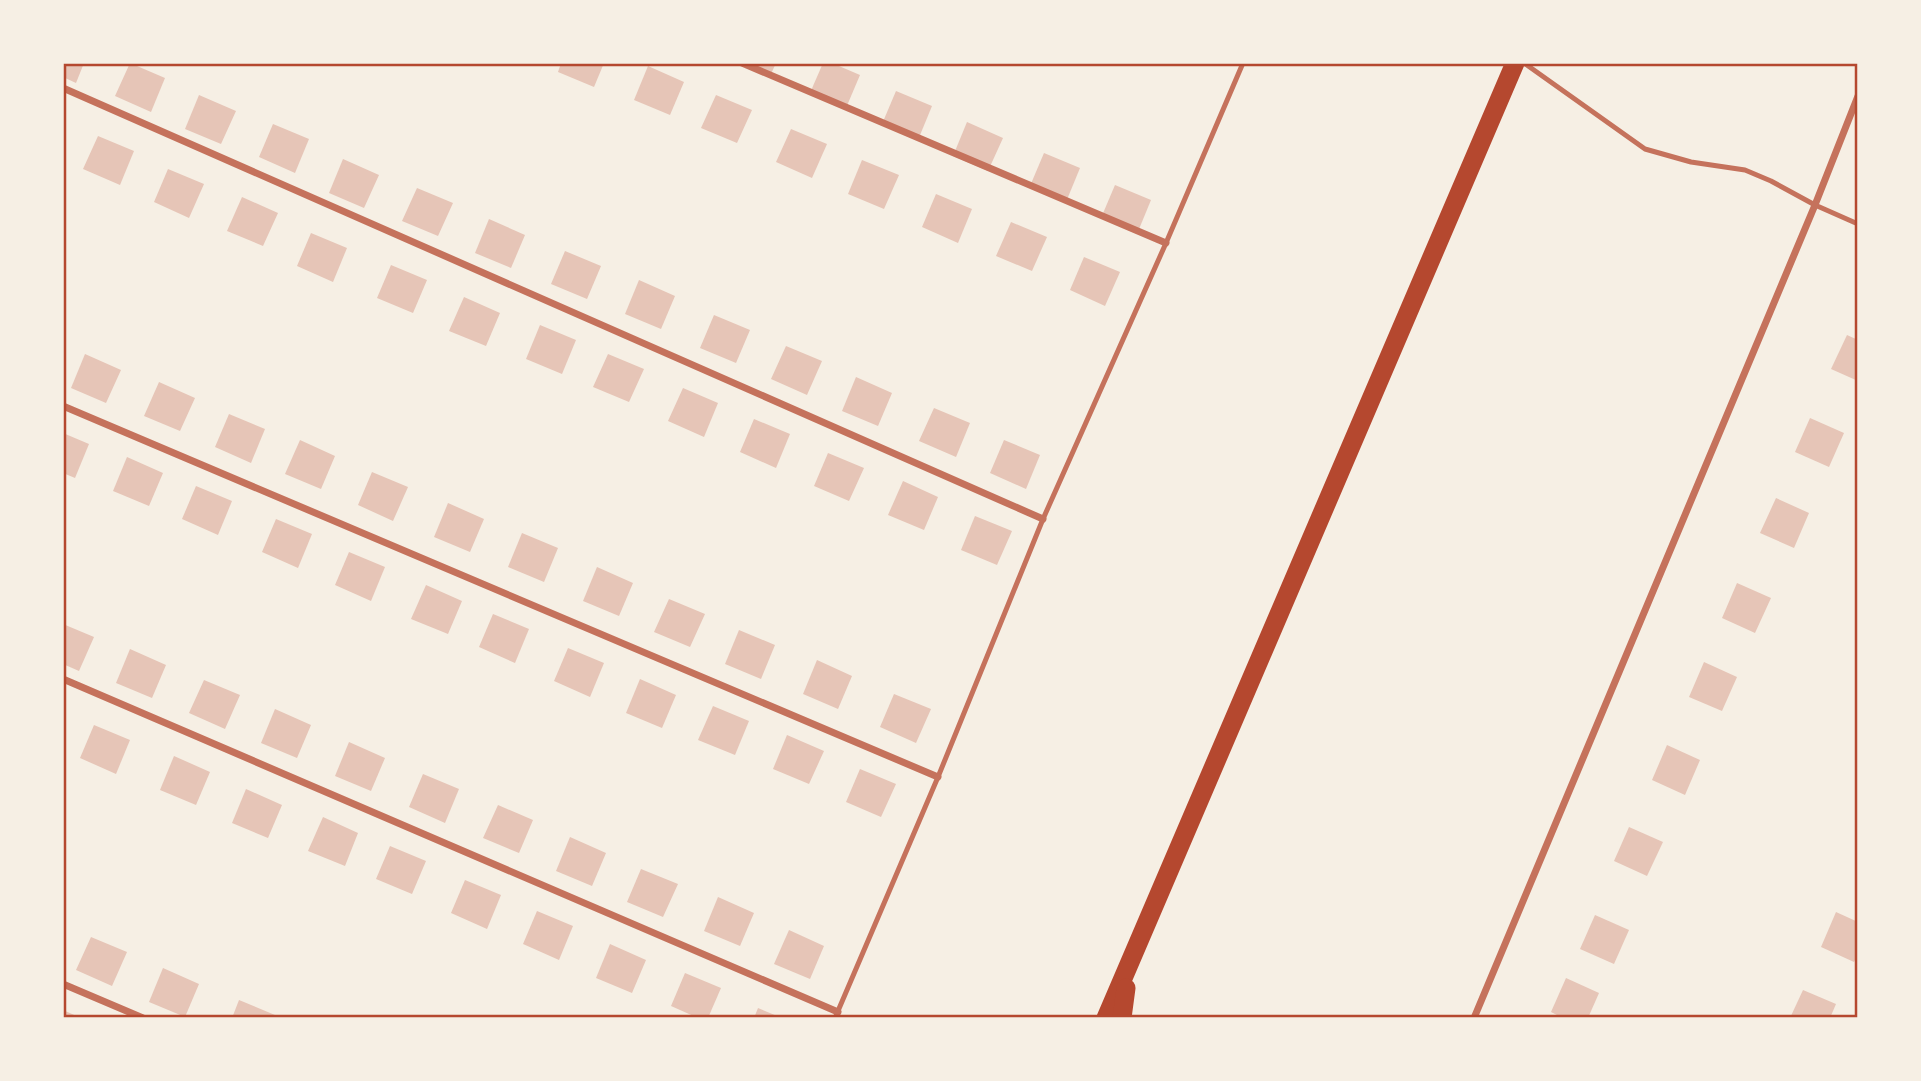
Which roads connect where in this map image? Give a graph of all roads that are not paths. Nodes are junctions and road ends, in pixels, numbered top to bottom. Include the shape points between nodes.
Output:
1 (742, 63) edge
2 (1243, 63) edge
3 (1515, 63) edge
4 (1524, 63) edge
5 (63, 88) edge
6 (1858, 96) edge
7 (1815, 205) junction
8 (1858, 224) edge
9 (1166, 243) junction
10 (63, 406) edge
11 (1043, 519) junction
12 (63, 679) edge
13 (938, 777) junction
14 (1130, 962) junction
15 (63, 984) edge
16 (837, 1015) edge
17 (143, 1018) edge
18 (1106, 1018) edge
19 (1122, 1018) edge
20 (1474, 1018) edge

1 - 9 street
2 - 9 lane
3 - 14 highway
4 - 7 lane via 1645,149 1745,170
5 - 11 street
6 - 7 street
7 - 8 lane
7 - 20 street
9 - 11 lane
10 - 13 street
11 - 13 lane
12 - 16 street
13 - 16 lane
14 - 18 highway
14 - 19 highway
15 - 17 street

